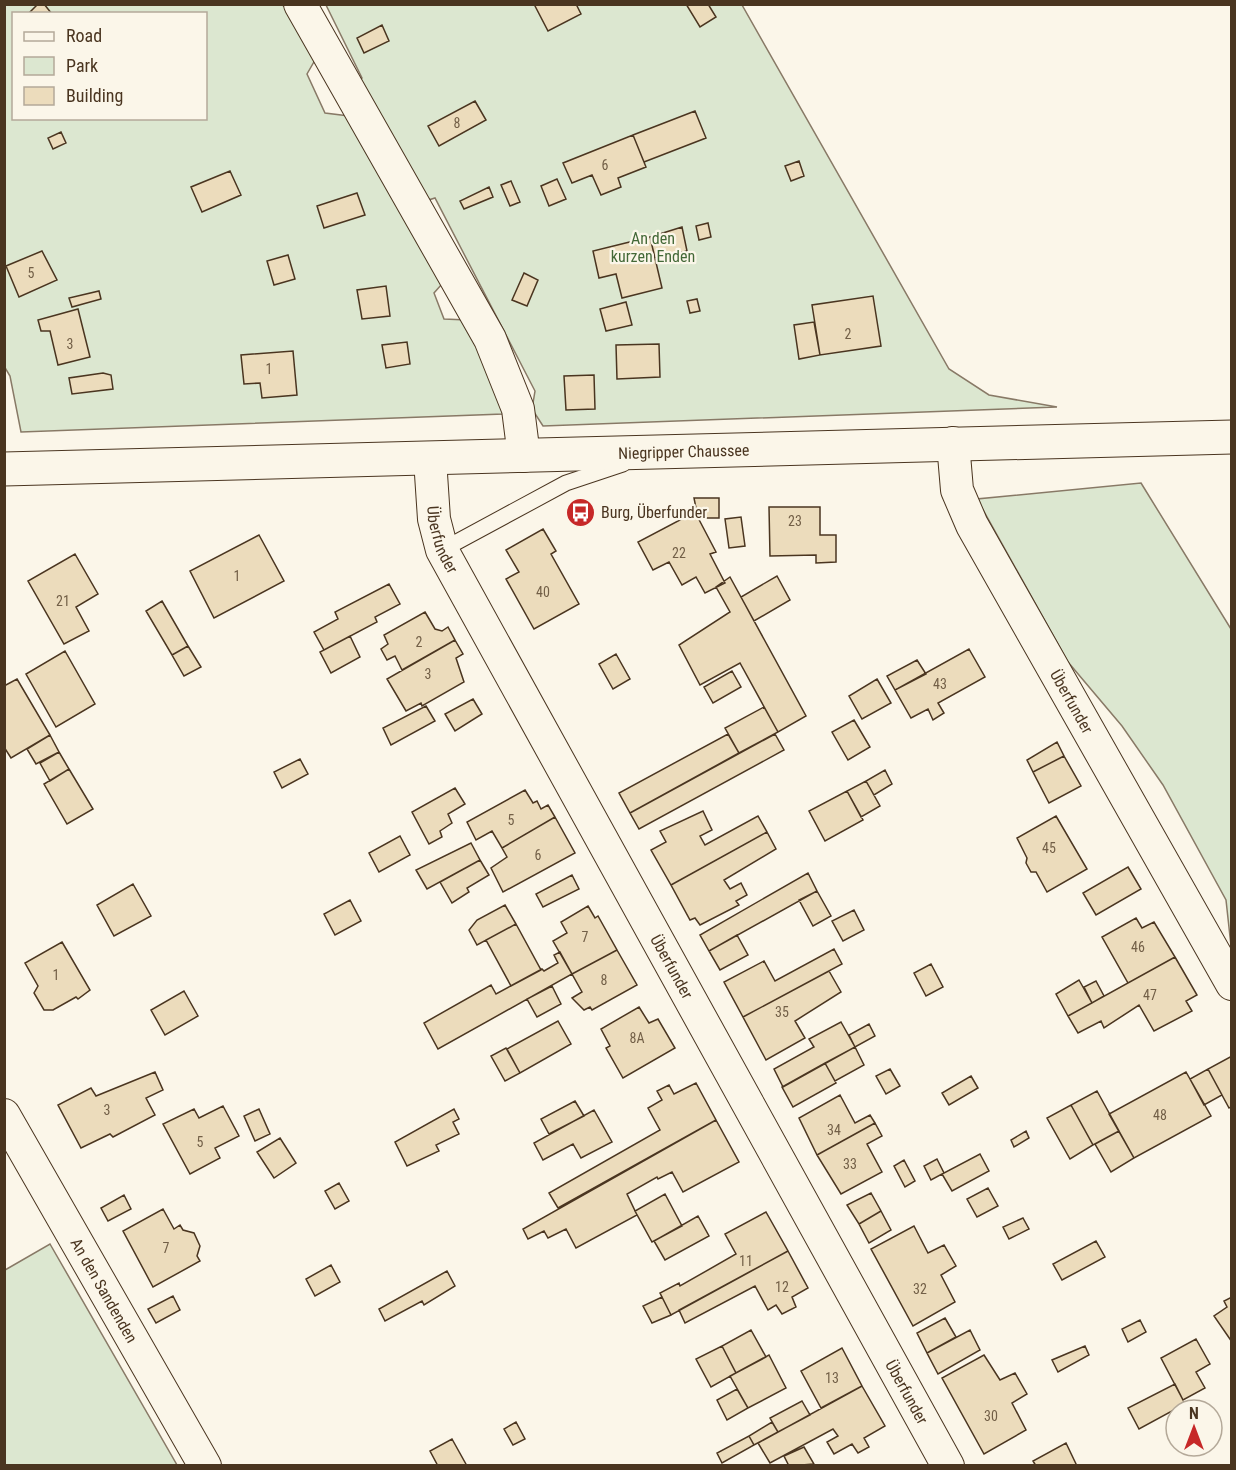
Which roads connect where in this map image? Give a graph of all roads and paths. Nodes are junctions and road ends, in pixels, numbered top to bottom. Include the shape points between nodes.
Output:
1 (300, 4) edge
2 (1232, 437) edge
3 (953, 443) junction
4 (658, 451) junction
5 (524, 456) junction
6 (430, 459) junction
7 (4, 469) edge
8 (442, 550) junction
9 (1232, 984) edge
10 (4, 1114) edge
11 (205, 1466) edge
12 (948, 1466) edge

1 - 5 street via 490,339 518,410
2 - 3 main road, Niegripper Chaussee
3 - 4 main road, Niegripper Chaussee
3 - 9 street, Überfunder via 957,490 972,525
4 - 5 main road, Niegripper Chaussee
4 - 8 lane via 566,483
5 - 6 main road, Niegripper Chaussee
6 - 7 main road, Niegripper Chaussee
6 - 8 street, Überfunder via 434,519
8 - 12 street, Überfunder
10 - 11 street, An den Sandenden

